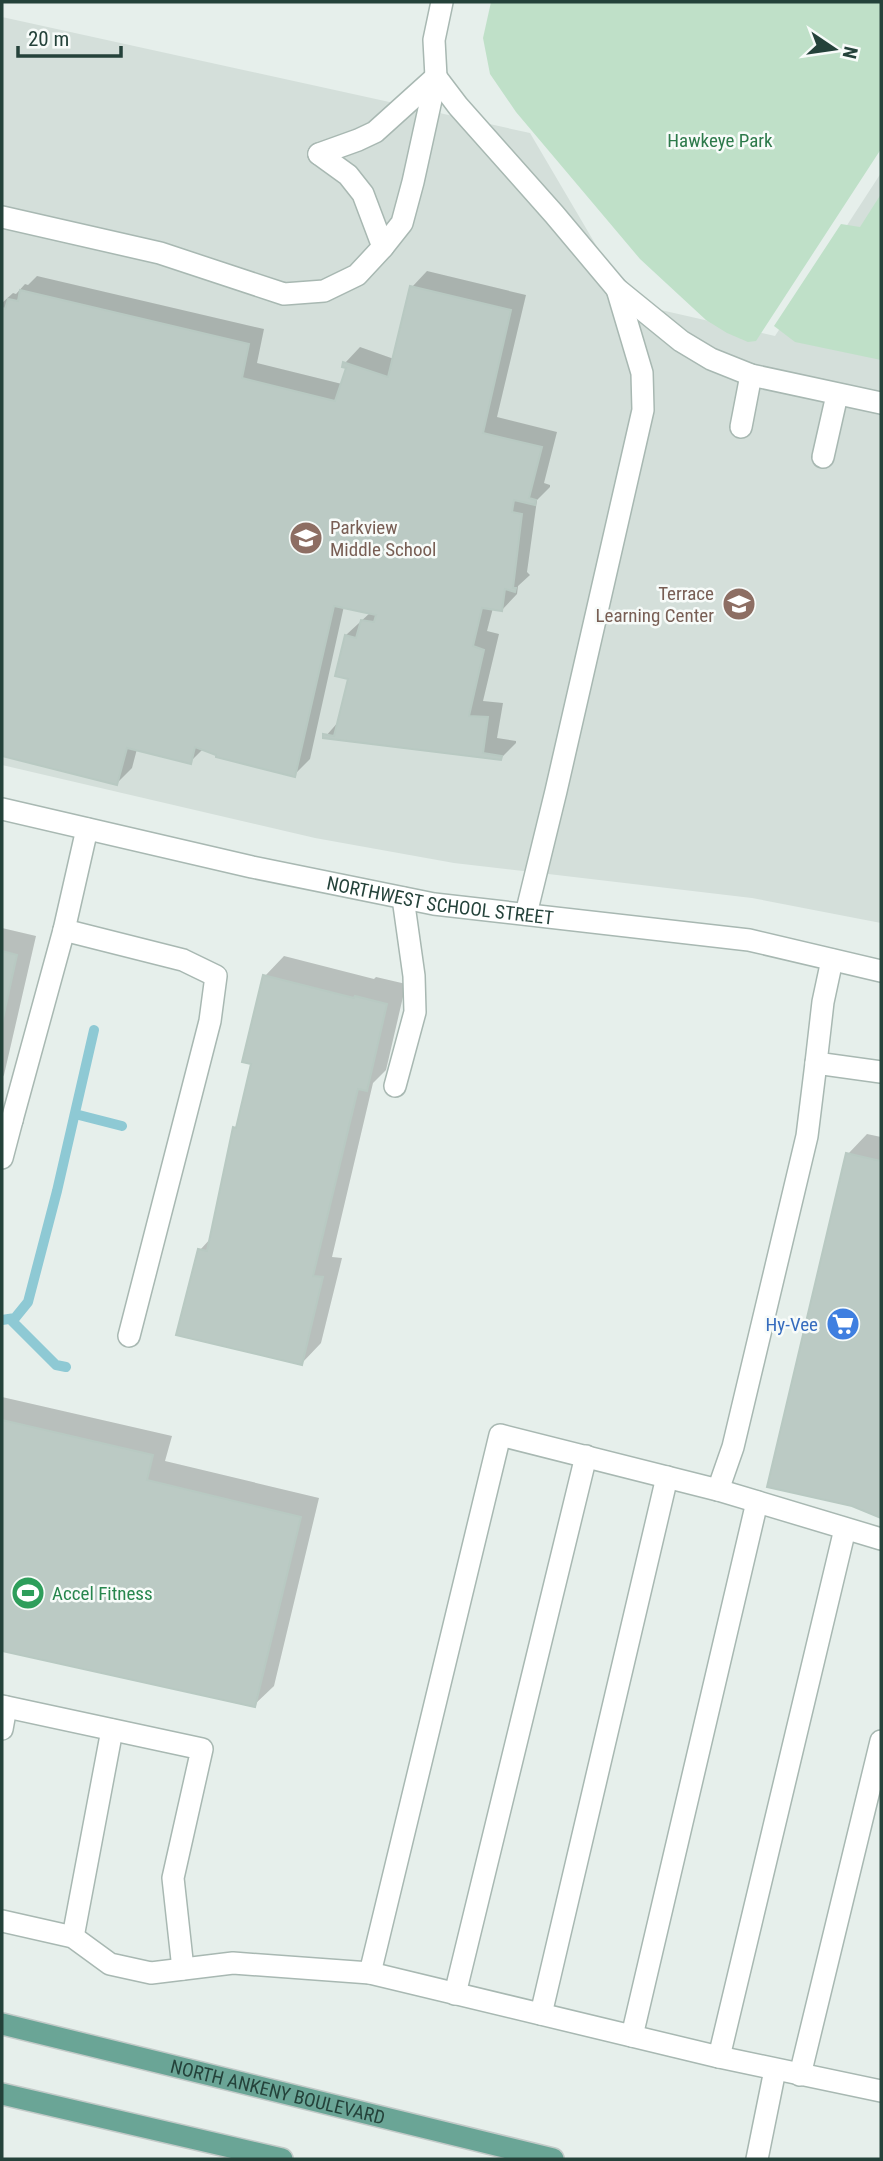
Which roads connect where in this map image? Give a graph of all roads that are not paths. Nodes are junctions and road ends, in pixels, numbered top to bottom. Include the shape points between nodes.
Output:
1 (442, 2) edge
2 (436, 77) junction
3 (2, 216) edge
4 (383, 247) junction
5 (617, 289) junction
6 (751, 375) junction
7 (837, 395) junction
8 (881, 403) edge
9 (741, 427) dead end
10 (824, 457) dead end
11 (2, 810) edge
12 (87, 829) junction
13 (403, 898) junction
14 (526, 914) junction
15 (64, 930) junction
16 (832, 960) junction
17 (880, 966) edge
18 (816, 1063) junction
19 (881, 1072) edge
20 (395, 1086) dead end
21 (7, 1125) edge
22 (2, 1158) edge
23 (128, 1336) dead end
24 (586, 1456) junction
25 (667, 1477) junction
26 (718, 1490) junction
27 (757, 1502) junction
28 (845, 1529) junction
29 (881, 1539) edge
30 (4, 1706) edge
31 (2, 1729) edge
32 (112, 1730) junction
33 (881, 1741) edge
34 (2, 1921) edge
35 (73, 1937) junction
36 (183, 1969) junction
37 (370, 1973) junction
38 (455, 1994) junction
39 (541, 2014) junction
40 (2, 2024) edge
41 (632, 2036) junction
42 (719, 2057) junction
43 (775, 2070) junction
44 (800, 2075) junction
45 (881, 2091) edge
46 (2, 2094) edge
47 (282, 2159) edge
48 (553, 2159) edge
49 (757, 2159) edge

1 - 2 street via 434,40
2 - 4 street via 402,223
2 - 4 street via 375,132 319,153 348,175 363,194
2 - 5 street
3 - 4 street via 160,253 284,294 324,291 357,275
5 - 6 street via 681,341
5 - 14 street via 642,373 643,410 567,793
6 - 7 street
6 - 9 street
7 - 8 street
7 - 10 street
11 - 12 street, NORTHWEST SCHOOL STREET
12 - 13 street, NORTHWEST SCHOOL STREET
12 - 15 street
13 - 14 street, NORTHWEST SCHOOL STREET
13 - 20 street via 415,1012
14 - 16 street, NORTHWEST SCHOOL STREET via 749,940
15 - 21 street
15 - 23 street via 183,960 216,976 210,1021
16 - 17 street, NORTHWEST SCHOOL STREET
16 - 18 street
18 - 19 street
18 - 26 street via 807,1136 733,1447
21 - 22 street
24 - 25 street
24 - 37 street via 500,1435
24 - 38 street
25 - 26 street
25 - 39 street
26 - 27 street
27 - 28 street
27 - 41 street
28 - 29 street
28 - 42 street
30 - 31 street
30 - 32 street
32 - 35 street
32 - 36 street via 202,1749 173,1878
33 - 44 street
34 - 35 street
35 - 36 street via 110,1964 151,1973
36 - 37 street via 233,1963
37 - 38 street
38 - 39 street
39 - 41 street
40 - 48 main road, NORTH ANKENY BOULEVARD
41 - 42 street
42 - 43 street
43 - 44 street
43 - 49 street
44 - 45 street
46 - 47 main road

